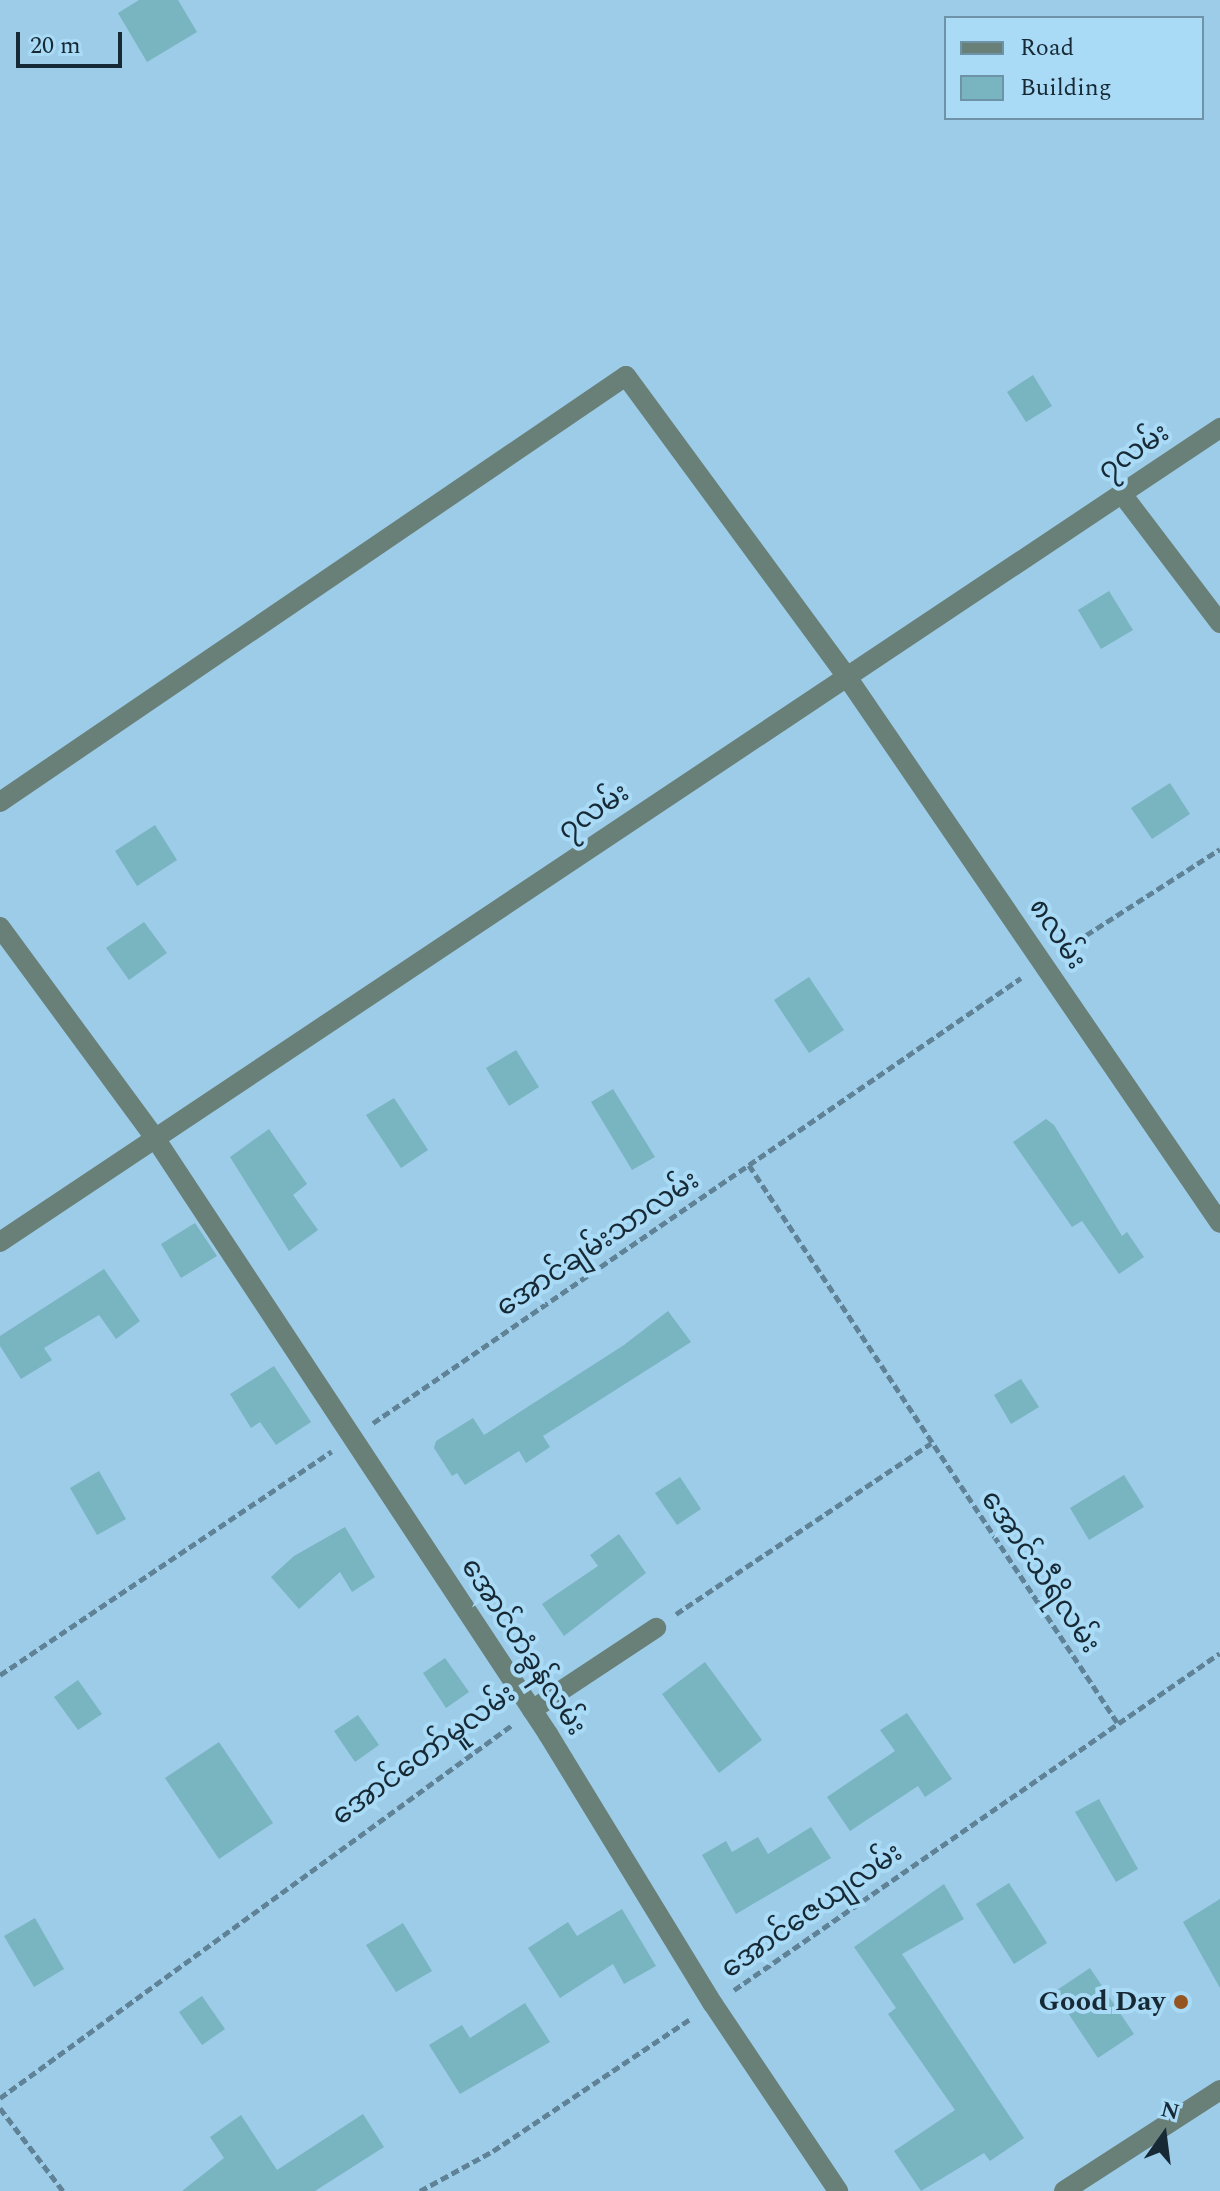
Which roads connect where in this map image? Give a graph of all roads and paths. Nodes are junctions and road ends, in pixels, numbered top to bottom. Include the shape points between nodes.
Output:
1 (1220, 428) edge
2 (1122, 494) junction
3 (1220, 623) edge
4 (847, 677) junction
5 (0, 802) edge
6 (1220, 849) edge
7 (0, 927) edge
8 (1043, 963) junction
9 (155, 1138) junction
10 (749, 1165) junction
11 (1220, 1223) edge
12 (0, 1242) edge
13 (352, 1437) junction
14 (931, 1443) junction
15 (656, 1628) joint
16 (1220, 1653) edge
17 (0, 1675) edge
18 (532, 1710) junction
19 (1117, 1722) junction
20 (713, 2004) junction
21 (1220, 2090) edge
22 (0, 2098) edge
23 (0, 2108) edge
24 (63, 2191) edge
25 (420, 2191) edge
26 (838, 2191) edge
27 (1064, 2191) edge

1 - 2 street, ၇လမ်း
2 - 3 street
2 - 4 street, ၇လမ်း
4 - 5 street, ၈လမ်း via 626,376
4 - 8 street, ၈လမ်း
4 - 9 street, ၇လမ်း
6 - 8 path, အောင်ချမ်းသာလမ်း
7 - 9 street, အောင်တံခွန်လမ်း
8 - 10 path, အောင်ချမ်းသာလမ်း
8 - 11 street, ၈လမ်း
9 - 12 street, ၇လမ်း
9 - 13 street, အောင်တံခွန်လမ်း
10 - 13 path, အောင်ချမ်းသာလမ်း
10 - 14 path, အောင်သီရိလမ်း
13 - 17 path, အောင်ချမ်းသာလမ်း
13 - 18 street, အောင်တံခွန်လမ်း
14 - 15 path
14 - 19 path, အောင်သီရိလမ်း
15 - 18 street, အောင်တော်မူလမ်း
16 - 19 path, အောင်ဇေယျလမ်း
18 - 20 street, အောင်တံခွန်လမ်း
18 - 22 path, အောင်တော်မူလမ်း
19 - 20 path, အောင်ဇေယျလမ်း
20 - 25 path, အောင်ဇေယျလမ်း via 493,2151
20 - 26 street, အောင်တံခွန်လမ်း
21 - 27 street
23 - 24 path

